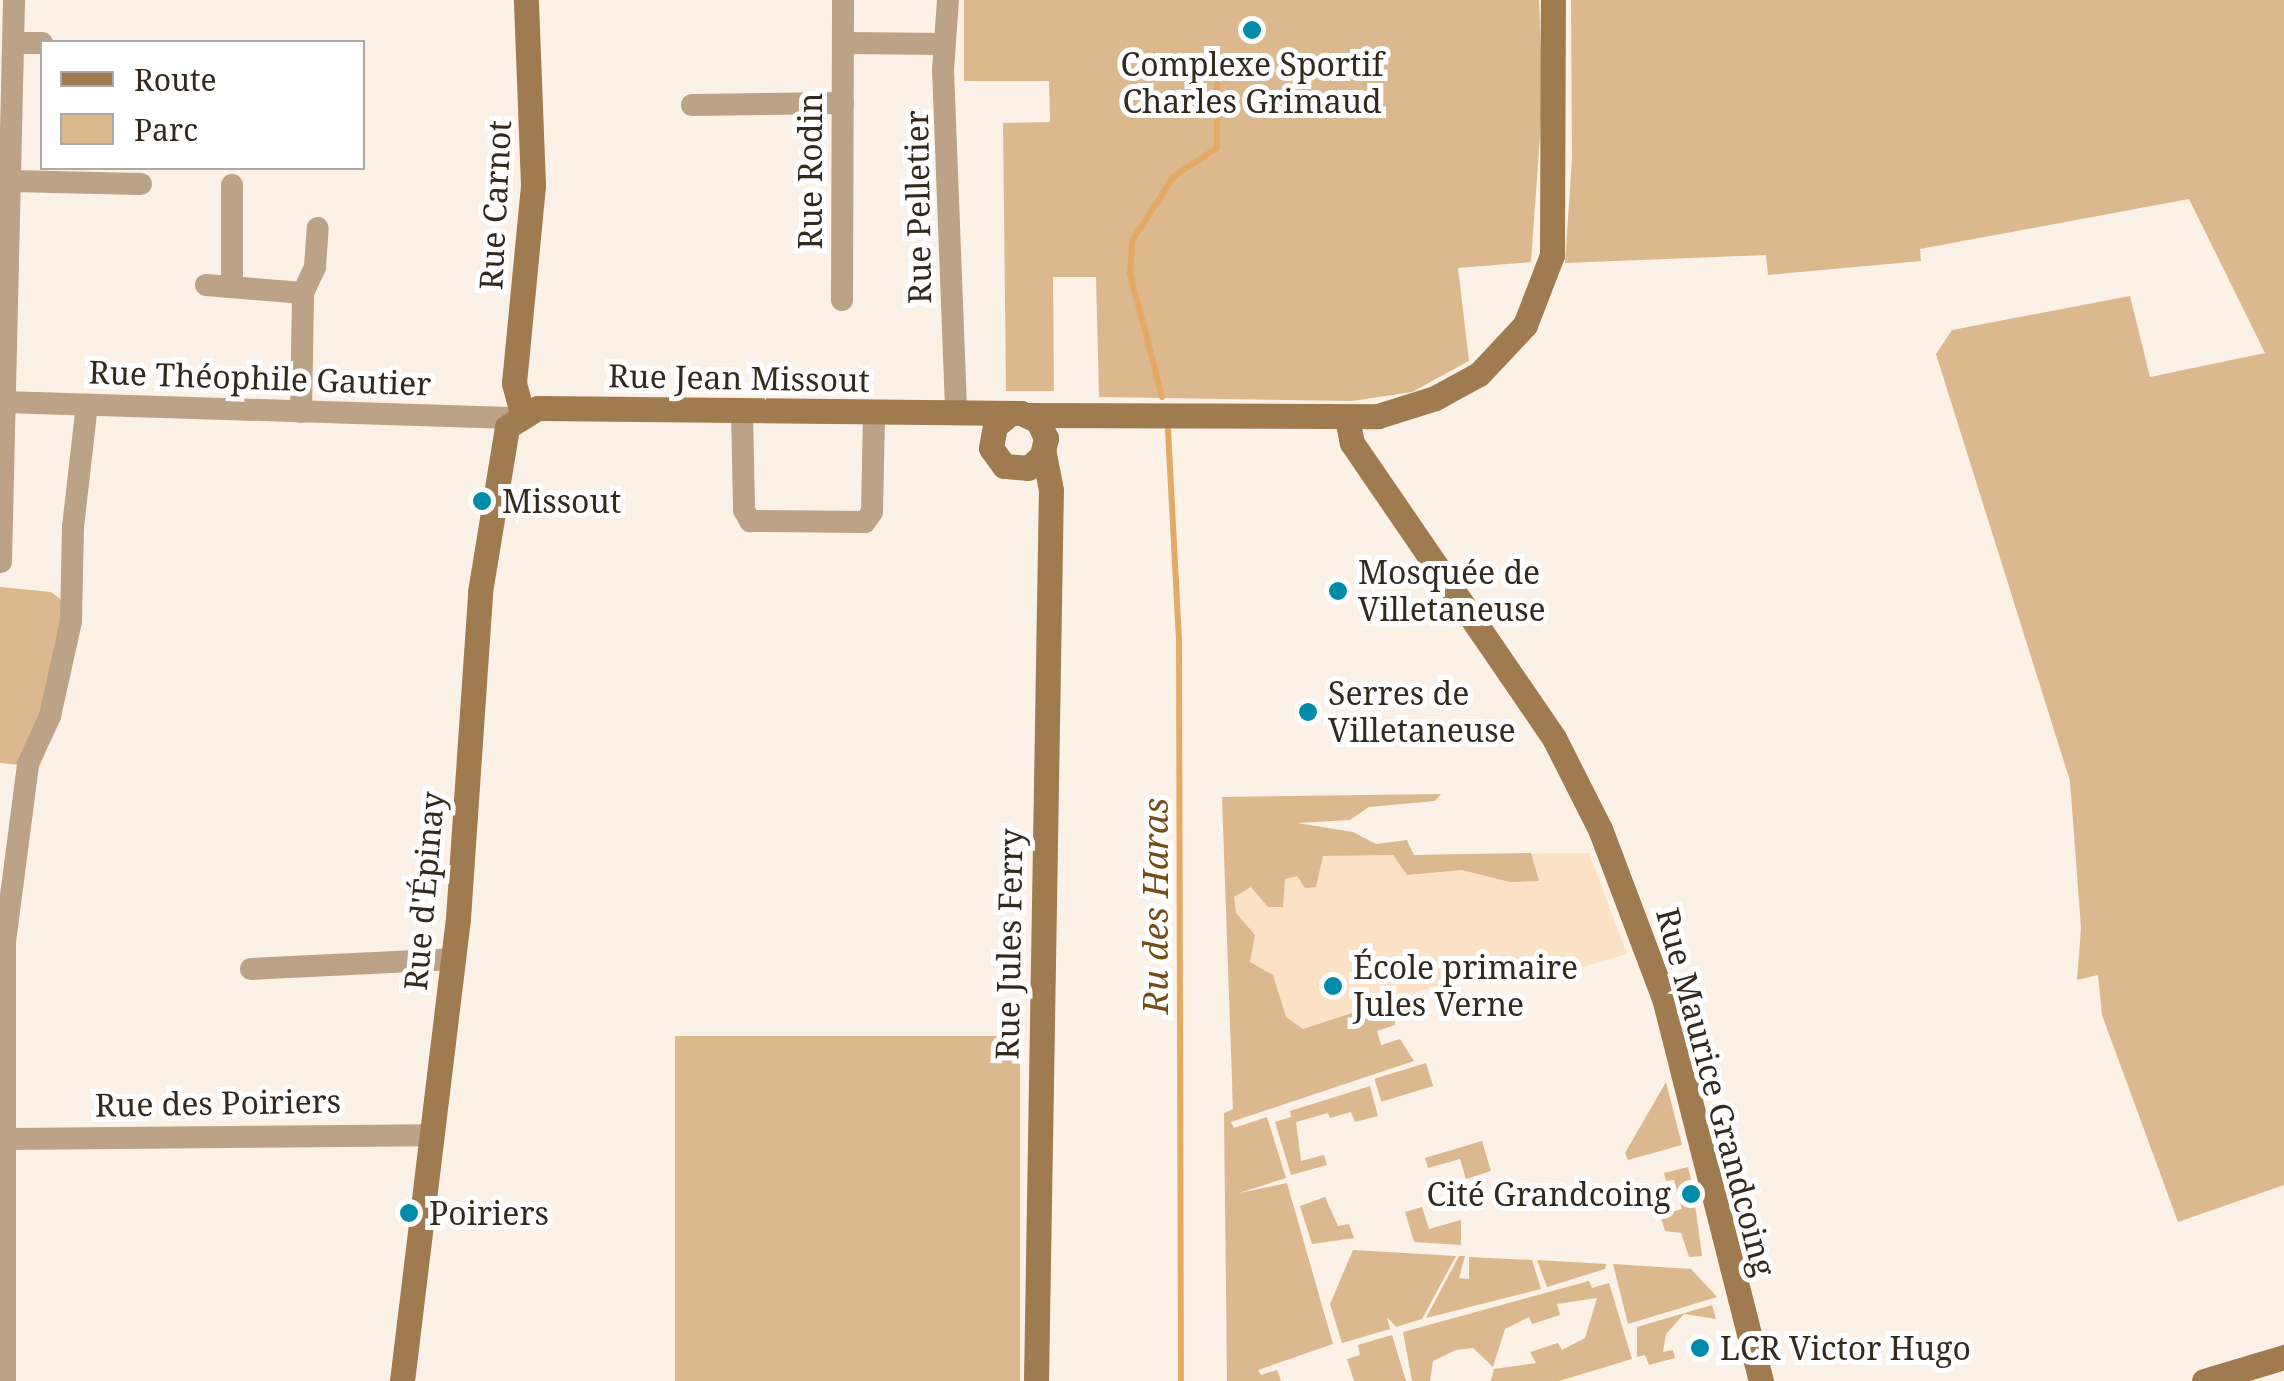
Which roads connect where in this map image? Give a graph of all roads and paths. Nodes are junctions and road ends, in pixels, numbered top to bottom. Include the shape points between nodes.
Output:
1 (14, 0) edge
2 (526, 0) edge
3 (843, 0) edge
4 (948, 0) edge
5 (1553, 0) edge
6 (14, 43) junction
7 (40, 43) edge
8 (844, 43) junction
9 (943, 44) junction
10 (843, 102) junction
11 (692, 105) dead end
12 (10, 181) junction
13 (141, 184) dead end
14 (232, 185) dead end
15 (318, 228) dead end
16 (206, 285) dead end
17 (232, 286) junction
18 (3, 292) edge
19 (303, 293) junction
20 (842, 300) dead end
21 (4, 402) junction
22 (87, 405) junction
23 (742, 411) junction
24 (301, 412) junction
25 (874, 413) junction
26 (956, 414) junction
27 (518, 415) junction
28 (1346, 418) junction
29 (1032, 428) junction
30 (990, 445) junction
31 (1018, 470) junction
32 (1, 497) edge
33 (1050, 508) junction
34 (1, 562) edge
35 (453, 959) junction
36 (251, 969) dead end
37 (431, 1135) junction
38 (4, 1147) edge
39 (2284, 1358) edge
40 (5, 1381) edge
41 (402, 1381) edge
42 (1036, 1381) edge
43 (1761, 1381) edge
44 (2204, 1381) edge

1 - 6 street
2 - 27 street, Rue Carnot via 533,185 514,383
3 - 8 street, Rue Rodin
4 - 9 street, Rue Pelletier
5 - 28 street, Rue Jean Missout via 1552,255 1526,325 1479,374 1404,410
6 - 7 street
6 - 12 street
8 - 9 street
8 - 10 street, Rue Rodin
9 - 26 street, Rue Pelletier
10 - 11 street
10 - 20 street, Rue Rodin
12 - 13 street
12 - 18 street
14 - 17 street
15 - 19 street via 314,274
16 - 17 street
17 - 19 street
18 - 21 street
19 - 24 street
21 - 22 street, Rue Théophile Gautier
21 - 32 street
22 - 24 street, Rue Théophile Gautier
22 - 38 street via 73,526 71,621 50,716 28,764 10,892 1,1008
23 - 25 street, Rue Jean Missout
23 - 25 street via 744,510 750,520 846,522 865,522 872,512
23 - 27 street, Rue Jean Missout
24 - 27 street, Rue Théophile Gautier
25 - 26 street, Rue Jean Missout
26 - 29 street, Rue Jean Missout
26 - 30 street
27 - 35 street, Rue d'Épinay via 498,454 480,592
28 - 29 street, Rue Jean Missout via 1082,414
28 - 43 street, Rue Maurice Grandcoing via 1352,443 1548,728 1606,844 1664,998
29 - 30 street via 994,426
29 - 31 street
29 - 33 street, Rue Jules Ferry
30 - 31 street via 1000,464
31 - 33 street
32 - 34 street
33 - 42 street, Rue Jules Ferry
35 - 36 street
35 - 37 street, Rue d'Épinay
37 - 38 street, Rue des Poiriers
37 - 41 street, Rue d'Épinay
38 - 40 street
39 - 44 street

